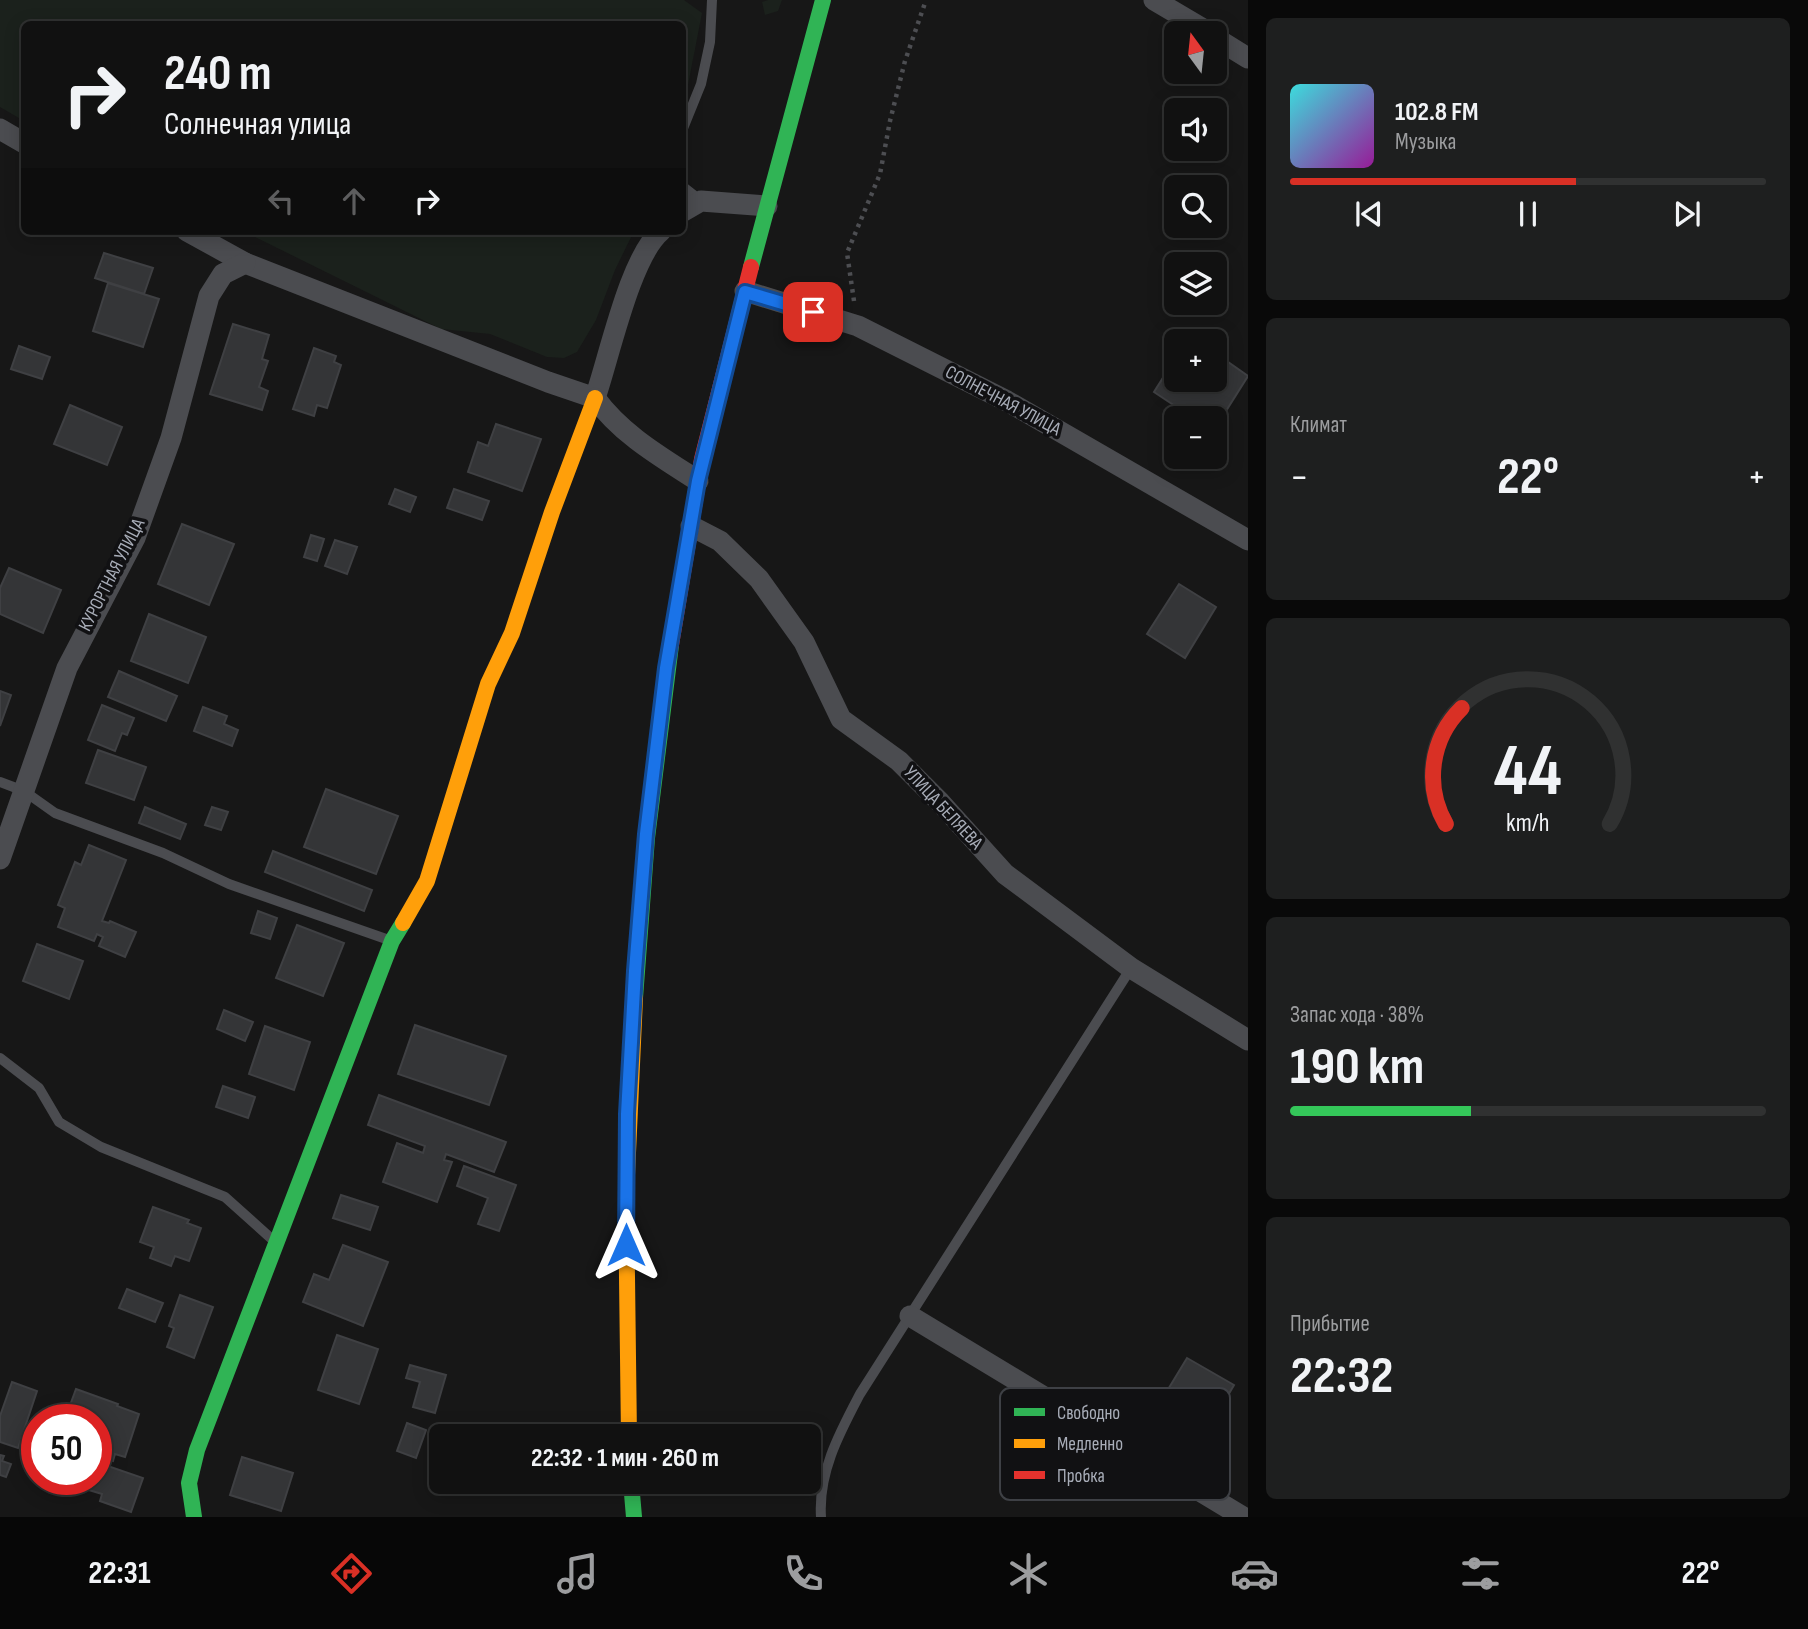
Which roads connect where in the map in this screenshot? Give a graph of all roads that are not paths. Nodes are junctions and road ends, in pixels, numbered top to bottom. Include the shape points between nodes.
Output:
1 (712, 0) edge
2 (824, 0) edge
3 (1154, 0) edge
4 (1190, 21) edge
5 (1227, 45) edge
6 (1248, 58) edge
7 (686, 121) edge
8 (0, 129) edge
9 (21, 141) edge
10 (686, 189) edge
11 (701, 201) junction
12 (767, 206) junction
13 (686, 210) edge
14 (194, 235) edge
15 (658, 235) edge
16 (245, 263) junction
17 (745, 292) junction
18 (595, 398) junction
19 (698, 481) junction
20 (691, 526) junction
21 (1248, 540) edge
22 (0, 782) edge
23 (24, 791) junction
24 (0, 859) edge
25 (392, 941) junction
26 (1131, 968) junction
27 (1248, 1040) edge
28 (0, 1058) edge
29 (278, 1244) junction
30 (910, 1316) junction
31 (1029, 1388) edge
32 (629, 1424) edge
33 (632, 1494) edge
34 (1215, 1500) edge
35 (194, 1517) edge
36 (634, 1517) edge
37 (821, 1517) edge
38 (1243, 1517) edge

1 - 7 lane via 701,84
2 - 12 main road
3 - 4 street
5 - 6 street
8 - 9 street
10 - 11 lane
11 - 12 street
11 - 13 street
12 - 17 main road
14 - 16 street
15 - 18 street via 644,253
16 - 18 street
16 - 23 street, КУРОРТНАЯ УЛИЦА via 223,274 209,296 171,438 135,538 67,668
17 - 19 main road
17 - 21 street, СОЛНЕЧНАЯ УЛИЦА via 858,326 1007,401
18 - 19 street via 608,416 644,446
18 - 25 main road via 512,633 488,684 427,881
19 - 20 main road
20 - 26 street, УЛИЦА БЕЛЯЕВА via 720,541 759,579 804,642 841,719 899,761 1005,874
20 - 32 main road via 664,682 635,971 627,1114
22 - 23 lane
23 - 24 street, КУРОРТНАЯ УЛИЦА
23 - 25 lane via 55,813 163,853 229,884
25 - 29 main road
26 - 27 street, УЛИЦА БЕЛЯЕВА
26 - 30 lane
28 - 29 lane via 39,1088 59,1122 101,1147 225,1196
29 - 35 main road via 197,1450 189,1483
30 - 31 street
30 - 37 lane via 834,1443 820,1499
33 - 36 main road
34 - 38 street

